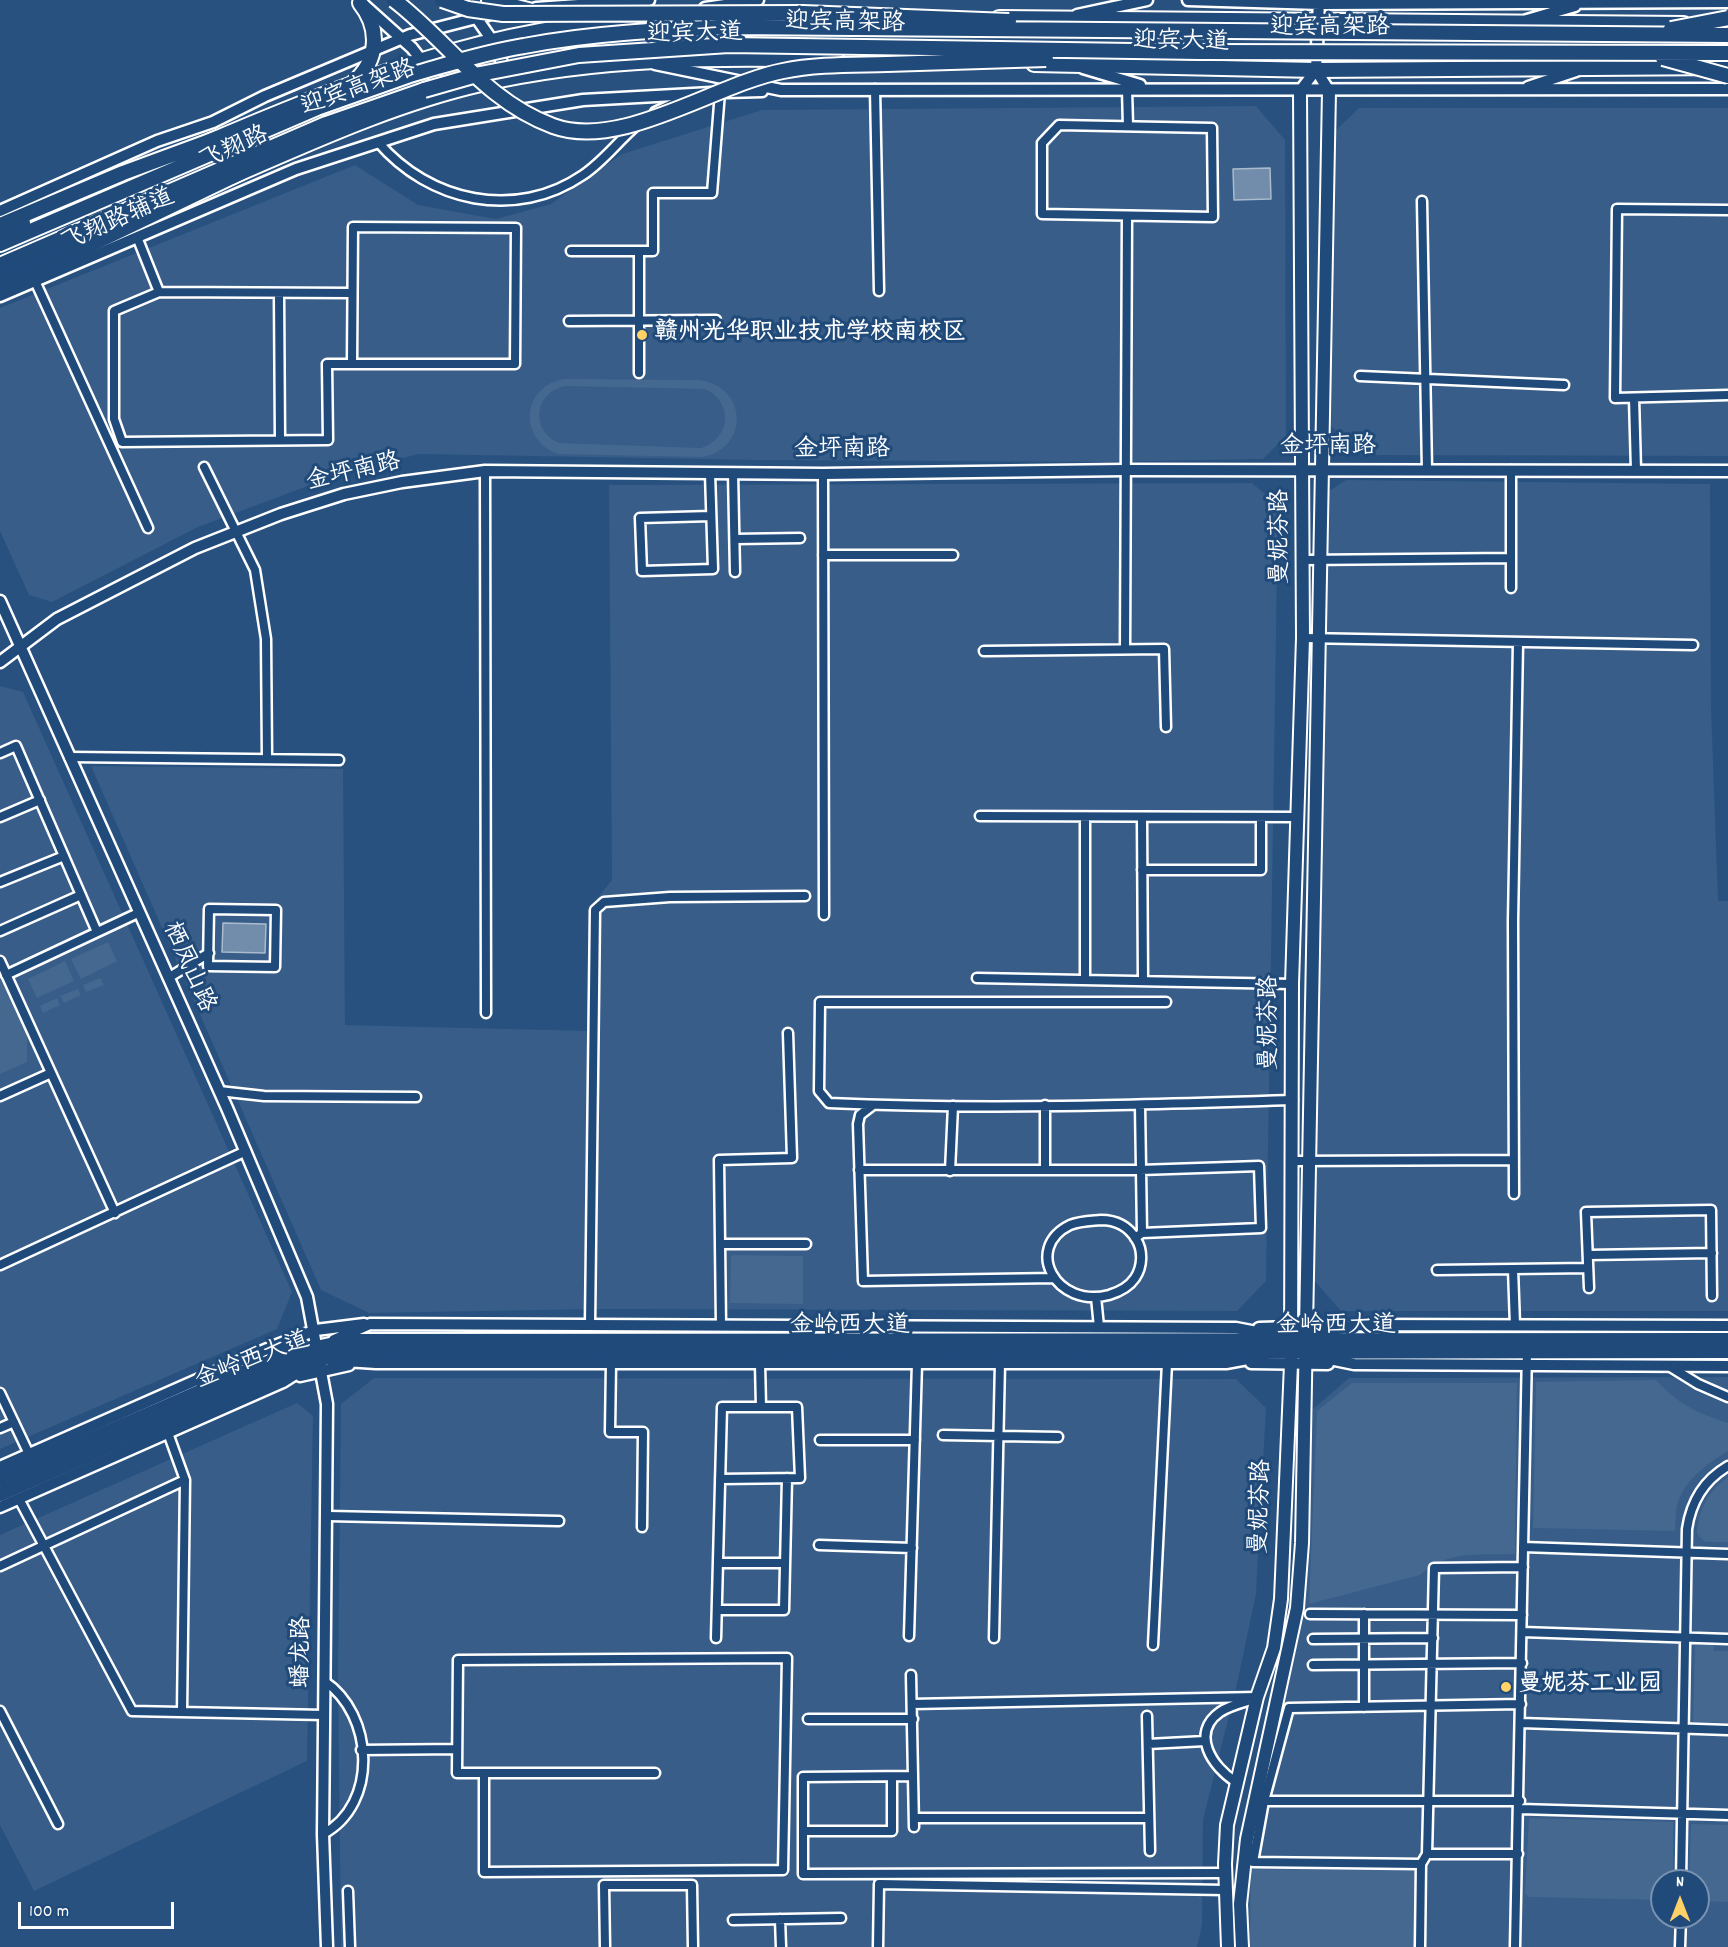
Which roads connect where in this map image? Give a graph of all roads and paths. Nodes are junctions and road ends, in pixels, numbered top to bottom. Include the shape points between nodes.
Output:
1 (394, 0) edge
2 (442, 0) edge
3 (460, 0) edge
4 (489, 0) edge
5 (644, 0) edge
6 (650, 0) edge
7 (758, 0) edge
8 (1147, 0) edge
9 (1188, 0) edge
10 (358, 1) edge
11 (1319, 2) edge
12 (1587, 2) junction
13 (1728, 2) edge
14 (524, 9) junction
15 (477, 17) junction
16 (1062, 18) junction
17 (1728, 18) edge
18 (633, 20) junction
19 (1319, 21) junction
20 (1519, 22) junction
21 (1728, 24) edge
22 (1197, 32) junction
23 (1647, 34) junction
24 (1728, 35) edge
25 (519, 36) joint
26 (403, 39) junction
27 (493, 41) junction
28 (374, 51) junction
29 (1200, 52) junction
30 (1647, 53) junction
31 (1728, 53) edge
32 (422, 59) junction
33 (634, 60) junction
34 (1071, 64) junction
35 (1587, 67) junction
36 (1728, 68) edge
37 (1316, 70) junction
38 (530, 74) joint
39 (1728, 76) edge
40 (508, 78) junction
41 (353, 83) junction
42 (1127, 88) junction
43 (1149, 88) junction
44 (875, 89) junction
45 (1728, 89) edge
46 (781, 90) junction
47 (1519, 90) junction
48 (1300, 91) junction
49 (1329, 91) junction
50 (720, 92) junction
51 (698, 93) junction
52 (447, 94) junction
53 (496, 116) joint
54 (1128, 126) junction
55 (218, 138) junction
56 (378, 141) junction
57 (240, 173) junction
58 (1422, 201) dead end
59 (1728, 210) edge
60 (0, 211) edge
61 (1127, 216) junction
62 (0, 225) edge
63 (0, 232) edge
64 (137, 237) junction
65 (0, 244) edge
66 (571, 251) dead end
67 (639, 251) junction
68 (0, 265) edge
69 (0, 276) edge
70 (35, 281) junction
71 (0, 284) edge
72 (879, 291) dead end
73 (159, 292) junction
74 (279, 293) junction
75 (352, 293) junction
76 (0, 296) edge
77 (716, 320) dead end
78 (569, 321) dead end
79 (639, 321) junction
80 (352, 364) junction
81 (639, 373) dead end
82 (1360, 376) dead end
83 (1425, 379) junction
84 (1564, 385) dead end
85 (1728, 395) edge
86 (1634, 398) junction
87 (280, 440) junction
88 (204, 467) dead end
89 (1124, 470) junction
90 (1304, 470) junction
91 (1322, 470) junction
92 (1427, 470) junction
93 (1511, 470) junction
94 (1636, 470) junction
95 (485, 471) junction
96 (1728, 471) edge
97 (710, 473) junction
98 (733, 473) junction
99 (823, 474) junction
100 (711, 516) junction
101 (148, 528) dead end
102 (236, 532) junction
103 (735, 538) junction
104 (800, 538) dead end
105 (823, 555) junction
106 (953, 555) dead end
107 (1511, 558) junction
108 (1304, 560) junction
109 (1320, 560) junction
110 (735, 572) dead end
111 (1511, 588) dead end
112 (0, 601) edge
113 (1304, 638) junction
114 (1319, 638) junction
115 (1518, 643) junction
116 (19, 645) junction
117 (1693, 645) dead end
118 (1125, 649) junction
119 (984, 651) dead end
120 (0, 662) edge
121 (1166, 728) dead end
122 (0, 753) edge
123 (69, 757) junction
124 (267, 759) junction
125 (339, 760) dead end
126 (40, 800) junction
127 (980, 816) dead end
128 (0, 817) edge
129 (1085, 817) junction
130 (1142, 817) junction
131 (1261, 817) junction
132 (1297, 817) junction
133 (64, 856) junction
134 (1142, 870) junction
135 (0, 882) edge
136 (81, 895) junction
137 (805, 896) dead end
138 (138, 913) junction
139 (824, 915) dead end
140 (0, 931) edge
141 (97, 932) junction
142 (209, 952) junction
143 (0, 961) edge
144 (6, 975) junction
145 (168, 978) junction
146 (976, 978) dead end
147 (1085, 980) junction
148 (1143, 981) junction
149 (1292, 984) junction
150 (1166, 1002) dead end
151 (486, 1013) dead end
152 (788, 1033) dead end
153 (51, 1073) junction
154 (219, 1090) junction
155 (0, 1096) edge
156 (416, 1097) dead end
157 (1293, 1100) junction
158 (874, 1105) junction
159 (1140, 1105) junction
160 (953, 1106) junction
161 (1045, 1106) junction
162 (246, 1151) junction
163 (1514, 1160) junction
164 (1293, 1161) junction
165 (1310, 1161) junction
166 (1045, 1169) junction
167 (859, 1170) junction
168 (1140, 1170) junction
169 (950, 1171) junction
170 (1514, 1194) dead end
171 (115, 1213) junction
172 (1139, 1236) junction
173 (720, 1244) junction
174 (806, 1244) dead end
175 (1712, 1253) junction
176 (1588, 1255) junction
177 (0, 1265) edge
178 (1588, 1268) junction
179 (1513, 1269) junction
180 (1437, 1270) dead end
181 (1054, 1278) junction
182 (1589, 1288) dead end
183 (1713, 1296) dead end
184 (1096, 1297) junction
185 (370, 1324) junction
186 (590, 1325) junction
187 (1515, 1325) junction
188 (721, 1326) junction
189 (1728, 1326) edge
190 (1099, 1327) junction
191 (314, 1331) junction
192 (1728, 1340) edge
193 (1291, 1345) junction
194 (1306, 1345) junction
195 (267, 1349) junction
196 (1728, 1351) edge
197 (1527, 1358) junction
198 (320, 1359) junction
199 (611, 1363) junction
200 (760, 1363) junction
201 (917, 1363) junction
202 (1000, 1363) junction
203 (1167, 1363) junction
204 (1669, 1365) junction
205 (1728, 1366) edge
206 (0, 1393) edge
207 (1728, 1397) edge
208 (761, 1407) junction
209 (14, 1422) junction
210 (0, 1428) edge
211 (168, 1433) junction
212 (943, 1435) dead end
213 (999, 1436) junction
214 (1058, 1437) dead end
215 (820, 1440) dead end
216 (915, 1440) junction
217 (29, 1454) junction
218 (1728, 1466) edge
219 (0, 1467) edge
220 (786, 1478) junction
221 (0, 1479) edge
222 (720, 1479) junction
223 (185, 1480) junction
224 (0, 1494) edge
225 (19, 1499) junction
226 (0, 1508) edge
227 (328, 1516) junction
228 (559, 1521) dead end
229 (642, 1527) dead end
230 (44, 1545) junction
231 (819, 1545) dead end
232 (1523, 1547) junction
233 (912, 1548) junction
234 (1686, 1552) junction
235 (1728, 1554) edge
236 (718, 1563) junction
237 (785, 1563) junction
238 (0, 1566) edge
239 (1523, 1567) junction
240 (717, 1610) junction
241 (1310, 1614) dead end
242 (1364, 1614) junction
243 (1433, 1615) junction
244 (1522, 1615) junction
245 (1522, 1632) junction
246 (909, 1636) dead end
247 (716, 1638) dead end
248 (994, 1638) dead end
249 (1364, 1638) junction
250 (1433, 1638) junction
251 (1685, 1638) junction
252 (1313, 1639) dead end
253 (1728, 1639) edge
254 (1153, 1645) dead end
255 (1432, 1662) junction
256 (1522, 1663) junction
257 (1364, 1664) junction
258 (1313, 1665) dead end
259 (911, 1675) dead end
260 (324, 1681) junction
261 (1257, 1697) junction
262 (912, 1704) junction
263 (1521, 1704) junction
264 (1431, 1706) junction
265 (1364, 1707) junction
266 (0, 1711) edge
267 (182, 1712) junction
268 (324, 1715) junction
269 (1147, 1716) dead end
270 (808, 1719) dead end
271 (913, 1719) junction
272 (1521, 1723) junction
273 (1683, 1728) junction
274 (1728, 1730) edge
275 (1205, 1741) junction
276 (1148, 1744) junction
277 (457, 1749) junction
278 (361, 1750) junction
279 (484, 1773) junction
280 (655, 1773) dead end
281 (892, 1776) junction
282 (914, 1776) junction
283 (1236, 1782) junction
284 (1264, 1801) junction
285 (1429, 1802) junction
286 (1520, 1805) junction
287 (1682, 1814) junction
288 (1728, 1815) edge
289 (1149, 1818) junction
290 (58, 1824) dead end
291 (803, 1831) junction
292 (323, 1834) junction
293 (1150, 1851) dead end
294 (1427, 1854) junction
295 (1518, 1854) junction
296 (1421, 1864) junction
297 (1681, 1869) edge
298 (1225, 1873) junction
299 (1225, 1890) junction
300 (348, 1891) dead end
301 (842, 1918) dead end
302 (780, 1919) junction
303 (733, 1920) dead end
304 (1681, 1929) edge
305 (327, 1947) edge
306 (350, 1947) edge
307 (605, 1947) edge
308 (693, 1947) edge
309 (781, 1947) edge
310 (878, 1947) edge
311 (1228, 1947) edge
312 (1242, 1947) edge
313 (1420, 1947) edge
314 (1515, 1947) edge
315 (1680, 1947) edge

1 - 29 main road, bridge via 498,98 524,115 556,127 587,131 655,117 734,85 784,71 844,65
2 - 22 main road, bridge via 503,14 815,14
3 - 15 street
4 - 14 main road
5 - 6 street, 迎宾大道
5 - 14 street, 迎宾大道
7 - 18 street
8 - 16 street
9 - 11 street, 迎宾大道
10 - 26 street
10 - 28 main road via 373,26
11 - 12 street, 迎宾大道
11 - 19 street
12 - 13 street, 迎宾大道
12 - 20 street
14 - 15 street, 迎宾大道
14 - 18 main road via 579,18
15 - 26 street, 迎宾大道
15 - 27 street
16 - 18 main road, 迎宾大道 via 729,16
16 - 19 main road, 迎宾大道
17 - 23 main road, bridge
18 - 25 main road, 迎宾大道
19 - 20 main road, 迎宾大道
19 - 37 street
20 - 21 main road, 迎宾大道
22 - 23 main road, 迎宾高架路, bridge
22 - 65 main road, 迎宾高架路, bridge via 729,27 633,30 521,46 413,74 317,108
23 - 24 main road, 迎宾高架路, bridge
25 - 27 main road, 飞翔路
26 - 28 street
26 - 32 street
27 - 32 main road, 飞翔路
27 - 40 street
28 - 41 main road via 366,70
28 - 60 street
29 - 30 main road, 迎宾高架路, bridge
29 - 68 main road, 迎宾高架路, bridge via 729,45 634,50 528,64 435,87 326,124
30 - 31 main road, 迎宾高架路, bridge
30 - 39 main road, bridge
32 - 41 main road, 飞翔路
32 - 52 street
33 - 34 main road, 迎宾大道 via 728,57
33 - 38 main road, 迎宾大道
33 - 46 street, 迎宾大道
34 - 37 main road, 迎宾大道
34 - 43 street
35 - 36 main road, 迎宾大道
35 - 37 main road, 迎宾大道
35 - 47 street
37 - 48 street
37 - 49 street
38 - 40 main road, 飞翔路
40 - 52 main road, 飞翔路
41 - 55 main road, 飞翔路
42 - 43 street, 迎宾大道
42 - 44 street, 迎宾大道
42 - 54 street
43 - 48 street, 迎宾大道
44 - 46 street, 迎宾大道
44 - 72 street
45 - 47 street, 迎宾大道
46 - 50 street, 迎宾大道
47 - 49 street, 迎宾大道
48 - 49 street, 迎宾大道
48 - 90 main road, 曼妮芬路
49 - 91 main road, 曼妮芬路
50 - 51 street, 迎宾大道
50 - 67 street via 712,193 653,193 653,251
51 - 53 street, 迎宾大道 via 583,100
51 - 56 street via 643,120 584,175 557,190 527,199 481,200 451,194 411,173
52 - 57 main road, 飞翔路 via 331,133
53 - 56 street, 飞翔路辅道 via 464,118
54 - 61 street via 1059,125 1042,143 1042,214
54 - 61 street via 1212,128 1213,217
55 - 62 main road
55 - 63 main road, 飞翔路
56 - 64 street, 飞翔路辅道 via 296,169
57 - 69 main road, 飞翔路
57 - 71 main road
58 - 83 street
59 - 86 street via 1617,210 1615,398
61 - 89 street
64 - 70 street, 飞翔路辅道
64 - 73 street
66 - 67 street
67 - 79 street
70 - 76 street, 飞翔路辅道
70 - 101 street
73 - 74 street
73 - 87 street via 114,311 114,419 122,442
74 - 75 street
74 - 87 street
75 - 80 street
75 - 80 street via 353,227 516,228 515,364
77 - 79 street
78 - 79 street
79 - 81 street
80 - 87 street via 327,364 328,440
82 - 83 street
83 - 84 street
83 - 92 street
85 - 86 street
86 - 94 street
88 - 102 street
89 - 90 street, 金坪南路
89 - 99 street, 金坪南路
89 - 118 street
90 - 91 street, 金坪南路
90 - 108 main road, 曼妮芬路
91 - 92 street, 金坪南路
91 - 109 main road, 曼妮芬路
92 - 93 street, 金坪南路
93 - 94 street, 金坪南路
93 - 107 street
94 - 96 street, 金坪南路
95 - 97 street, 金坪南路
95 - 102 street, 金坪南路 via 344,494
95 - 151 street
97 - 98 street, 金坪南路
97 - 100 street
98 - 99 street, 金坪南路
98 - 103 street
99 - 105 street
100 - 100 street via 713,569 642,571 640,518
102 - 116 street, 金坪南路 via 195,548 66,614
102 - 124 street via 255,570 266,639
103 - 104 street
103 - 110 street
105 - 106 street
105 - 139 street
107 - 109 street
107 - 111 street
108 - 109 street
108 - 113 main road, 曼妮芬路
109 - 114 main road, 曼妮芬路
112 - 116 street, 栖凤山路
113 - 114 street
113 - 132 main road, 曼妮芬路
114 - 115 street
114 - 165 main road, 曼妮芬路
115 - 117 street
115 - 163 street
116 - 120 street, 金坪南路
116 - 123 street, 栖凤山路
118 - 119 street
118 - 121 street via 1164,649
122 - 126 street via 16,746
123 - 124 street
123 - 138 street, 栖凤山路
124 - 125 street
126 - 128 street
126 - 133 street
127 - 129 street
129 - 130 street
129 - 147 street
130 - 131 street
130 - 134 street
131 - 132 street
131 - 134 street via 1261,870
132 - 149 main road, 曼妮芬路
133 - 135 street
133 - 136 street
134 - 148 street
136 - 140 street
136 - 141 street
137 - 186 street via 670,897 604,902 595,910
138 - 141 street
138 - 145 street, 栖凤山路
141 - 144 street
142 - 142 street via 209,909 276,910 275,967 208,966
142 - 145 street
143 - 144 street
144 - 153 street
145 - 154 street, 栖凤山路
146 - 147 street
147 - 148 street
148 - 149 street
149 - 157 main road, 曼妮芬路
150 - 158 street via 820,1002 819,1091 829,1103
152 - 173 street via 792,1158 719,1160
153 - 155 street
153 - 171 street
154 - 156 street via 264,1096
154 - 162 street, 栖凤山路
157 - 159 street
157 - 164 main road, 曼妮芬路
158 - 160 street
158 - 167 street via 860,1116 858,1124
159 - 161 street
159 - 168 street
160 - 161 street
160 - 169 street
161 - 166 street
162 - 171 street
162 - 191 street, 栖凤山路 via 297,1269
163 - 165 street
163 - 170 street
164 - 165 street
164 - 193 main road, 曼妮芬路
165 - 194 main road, 曼妮芬路
166 - 168 street
166 - 169 street
167 - 169 street
167 - 181 street via 863,1281
168 - 172 street
168 - 172 street via 1258,1166 1261,1228
171 - 177 street
172 - 181 street via 1109,1220 1069,1226 1057,1235 1050,1248
172 - 184 street via 1141,1257 1135,1278 1124,1289
173 - 174 street
173 - 188 street
175 - 176 street
175 - 176 street via 1711,1210 1586,1212
175 - 183 street
176 - 178 street
178 - 179 street
178 - 182 street
179 - 180 street
179 - 187 street
181 - 184 street via 1071,1293
184 - 190 street
185 - 186 street
185 - 191 street
185 - 198 street
186 - 188 street
187 - 189 street
187 - 194 street via 1358,1325
188 - 190 street
190 - 193 street via 1236,1328
191 - 195 street
191 - 198 street, 栖凤山路
192 - 194 main road, 金岭西大道
193 - 194 main road, 金岭西大道
193 - 194 street
193 - 198 main road, 金岭西大道 via 372,1339
193 - 203 street via 1226,1363
193 - 261 main road, 曼妮芬路 via 1281,1599 1274,1648
194 - 197 main road, 金岭西大道
194 - 197 street via 1354,1364
194 - 312 main road, 曼妮芬路 via 1297,1608 1247,1839 1240,1904
195 - 198 street
195 - 217 street
196 - 197 main road, 金岭西大道
197 - 204 street
197 - 232 street
198 - 199 street via 376,1363
198 - 211 street via 283,1382
198 - 221 main road, 金岭西大道 via 262,1365
198 - 224 main road, 金岭西大道 via 267,1377
198 - 227 street, 蟠龙路 via 327,1404
199 - 200 street
199 - 229 street via 610,1432 643,1432
200 - 201 street
200 - 208 street
201 - 202 street
201 - 216 street
202 - 203 street
202 - 213 street
203 - 254 street
204 - 205 street
204 - 207 street
206 - 209 street
208 - 220 street via 797,1407 800,1478
208 - 222 street via 722,1407
209 - 210 street
209 - 217 street
211 - 223 street
211 - 225 street
212 - 213 street
213 - 214 street
213 - 248 street
215 - 216 street
216 - 233 street
217 - 219 street
218 - 234 street via 1708,1481 1696,1498 1688,1518
220 - 222 street
220 - 237 street
222 - 236 street
223 - 230 street
223 - 267 street
225 - 226 street
225 - 230 street
227 - 228 street
227 - 260 street, 蟠龙路
230 - 238 street
230 - 267 street via 132,1711
231 - 233 street
232 - 234 street
232 - 239 street
233 - 246 street
234 - 235 street
234 - 251 street
236 - 237 street
236 - 240 street
237 - 240 street via 784,1610
239 - 243 street via 1434,1568
239 - 244 street
240 - 247 street
241 - 242 street
242 - 243 street
242 - 249 street
243 - 244 street
243 - 250 street
244 - 245 street
245 - 251 street
245 - 256 street
249 - 250 street
249 - 252 street
249 - 257 street
250 - 255 street
251 - 253 street
251 - 273 street
255 - 256 street
255 - 257 street
255 - 264 street
256 - 263 street
257 - 258 street
257 - 265 street
259 - 262 street
260 - 268 street, 蟠龙路
260 - 278 street via 354,1711
261 - 262 street
261 - 275 street via 1217,1715 1209,1725
261 - 283 main road, 曼妮芬路
262 - 271 street
263 - 264 street
263 - 272 street
264 - 265 street
264 - 285 street
265 - 284 street via 1289,1708
266 - 290 street
267 - 268 street
268 - 292 street, 蟠龙路
269 - 276 street
270 - 271 street
271 - 282 street
272 - 273 street
272 - 286 street
273 - 274 street
273 - 287 street
275 - 276 street
275 - 283 street via 1217,1766
276 - 289 street
277 - 278 street
277 - 279 street via 457,1773
277 - 279 street via 458,1660 786,1658 783,1870 484,1872
278 - 292 street via 362,1776 356,1803 346,1818
279 - 280 street
281 - 282 street
281 - 291 street via 803,1777
281 - 291 street via 892,1831
282 - 289 street via 914,1822
283 - 298 main road, 曼妮芬路 via 1227,1825
284 - 285 street
284 - 296 street via 1253,1863
285 - 286 street
285 - 294 street
286 - 287 street
286 - 295 street
287 - 288 street
287 - 297 street
289 - 293 street
291 - 298 street via 803,1874
292 - 305 street, 蟠龙路
294 - 295 street
294 - 296 street
295 - 314 street
296 - 313 street
298 - 299 main road, 曼妮芬路
299 - 310 street via 879,1884
299 - 311 main road, 曼妮芬路
300 - 306 street
301 - 302 street
302 - 303 street
302 - 309 street
304 - 315 street
307 - 308 street via 604,1885 692,1885

